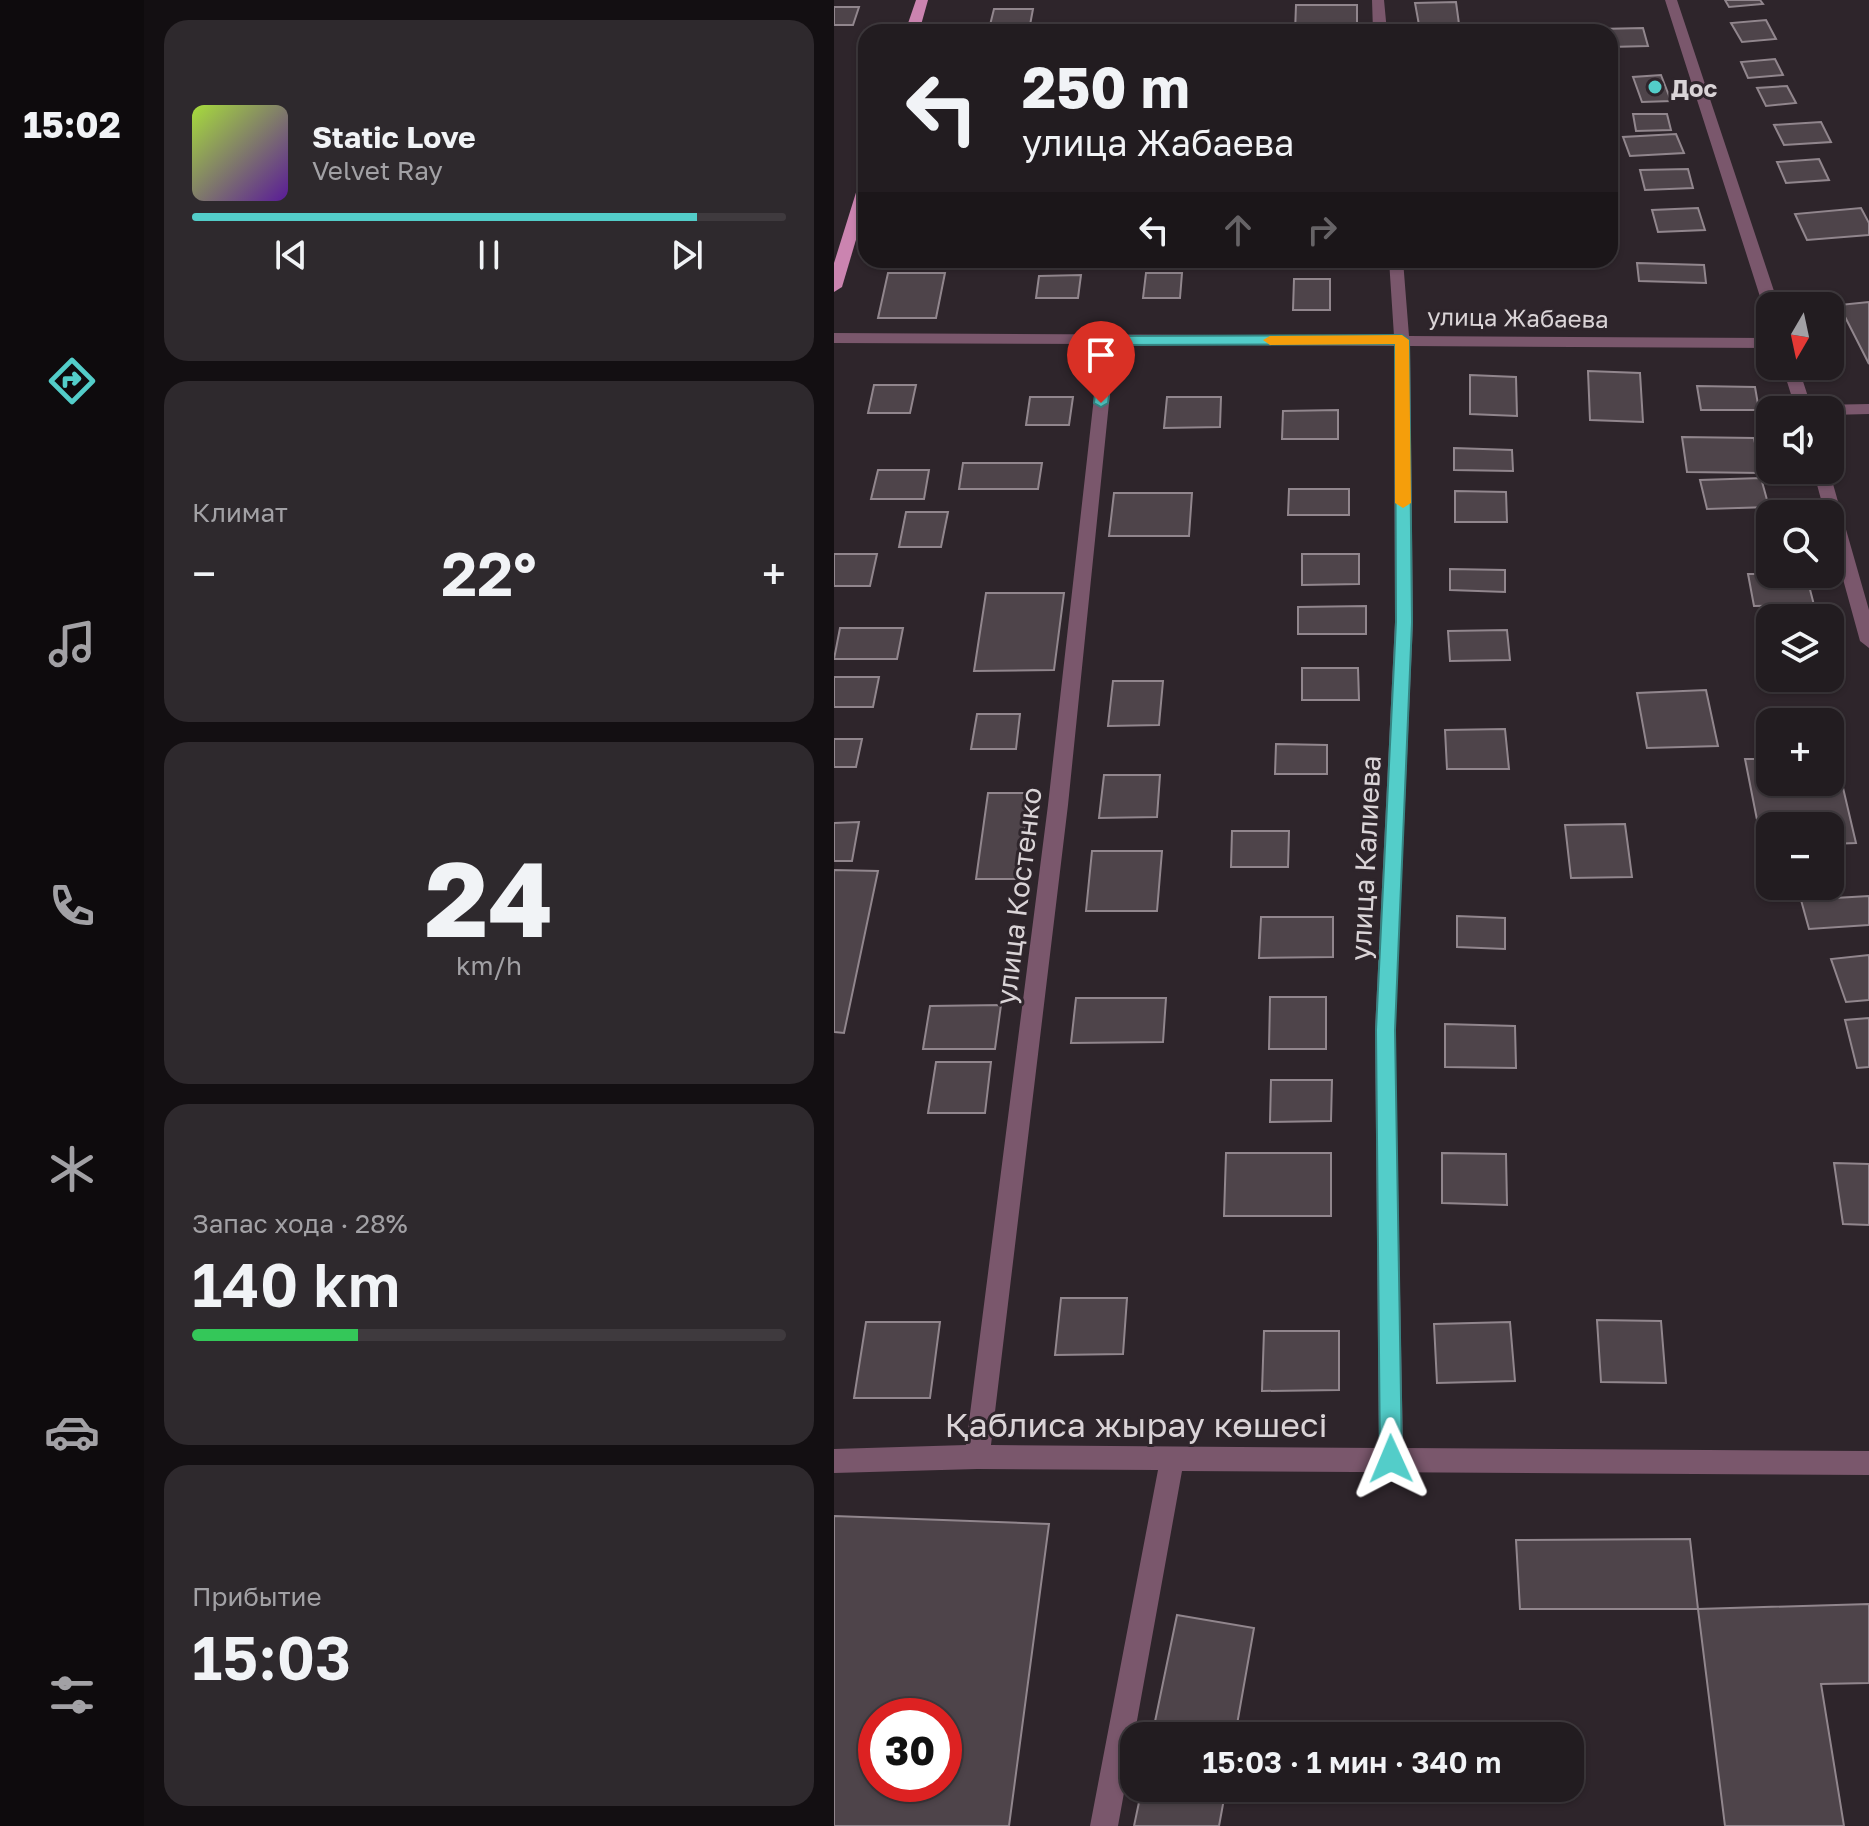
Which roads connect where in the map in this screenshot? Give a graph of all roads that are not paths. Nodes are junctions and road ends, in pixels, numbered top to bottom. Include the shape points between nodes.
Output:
1 (922, 0) edge
2 (1378, 0) edge
3 (1671, 0) edge
4 (914, 24) edge
5 (1380, 24) edge
6 (858, 209) edge
7 (1397, 268) edge
8 (834, 287) edge
9 (1766, 292) edge
10 (834, 338) edge
11 (1402, 340) junction
12 (1108, 341) junction
13 (1756, 343) edge
14 (1869, 409) edge
15 (1844, 410) edge
16 (1825, 484) edge
17 (1869, 641) edge
18 (977, 1457) junction
19 (1172, 1458) junction
20 (1391, 1459) junction
21 (834, 1461) edge
22 (1869, 1463) edge
23 (1104, 1826) edge

1 - 4 main road
2 - 5 street
3 - 9 street
6 - 8 main road
7 - 11 street, улица Калиева
10 - 12 street, улица Жабаева
11 - 12 street, улица Жабаева
11 - 13 street, улица Жабаева
11 - 20 street, улица Калиева via 1404,622 1385,1030
12 - 18 street, улица Костенко via 1058,805
14 - 15 street
16 - 17 street
18 - 19 street, Қаблиса жырау көшесі
18 - 21 street, Қаблиса жырау көшесі
19 - 20 street, Қаблиса жырау көшесі
19 - 23 street
20 - 22 street, Қаблиса жырау көшесі

